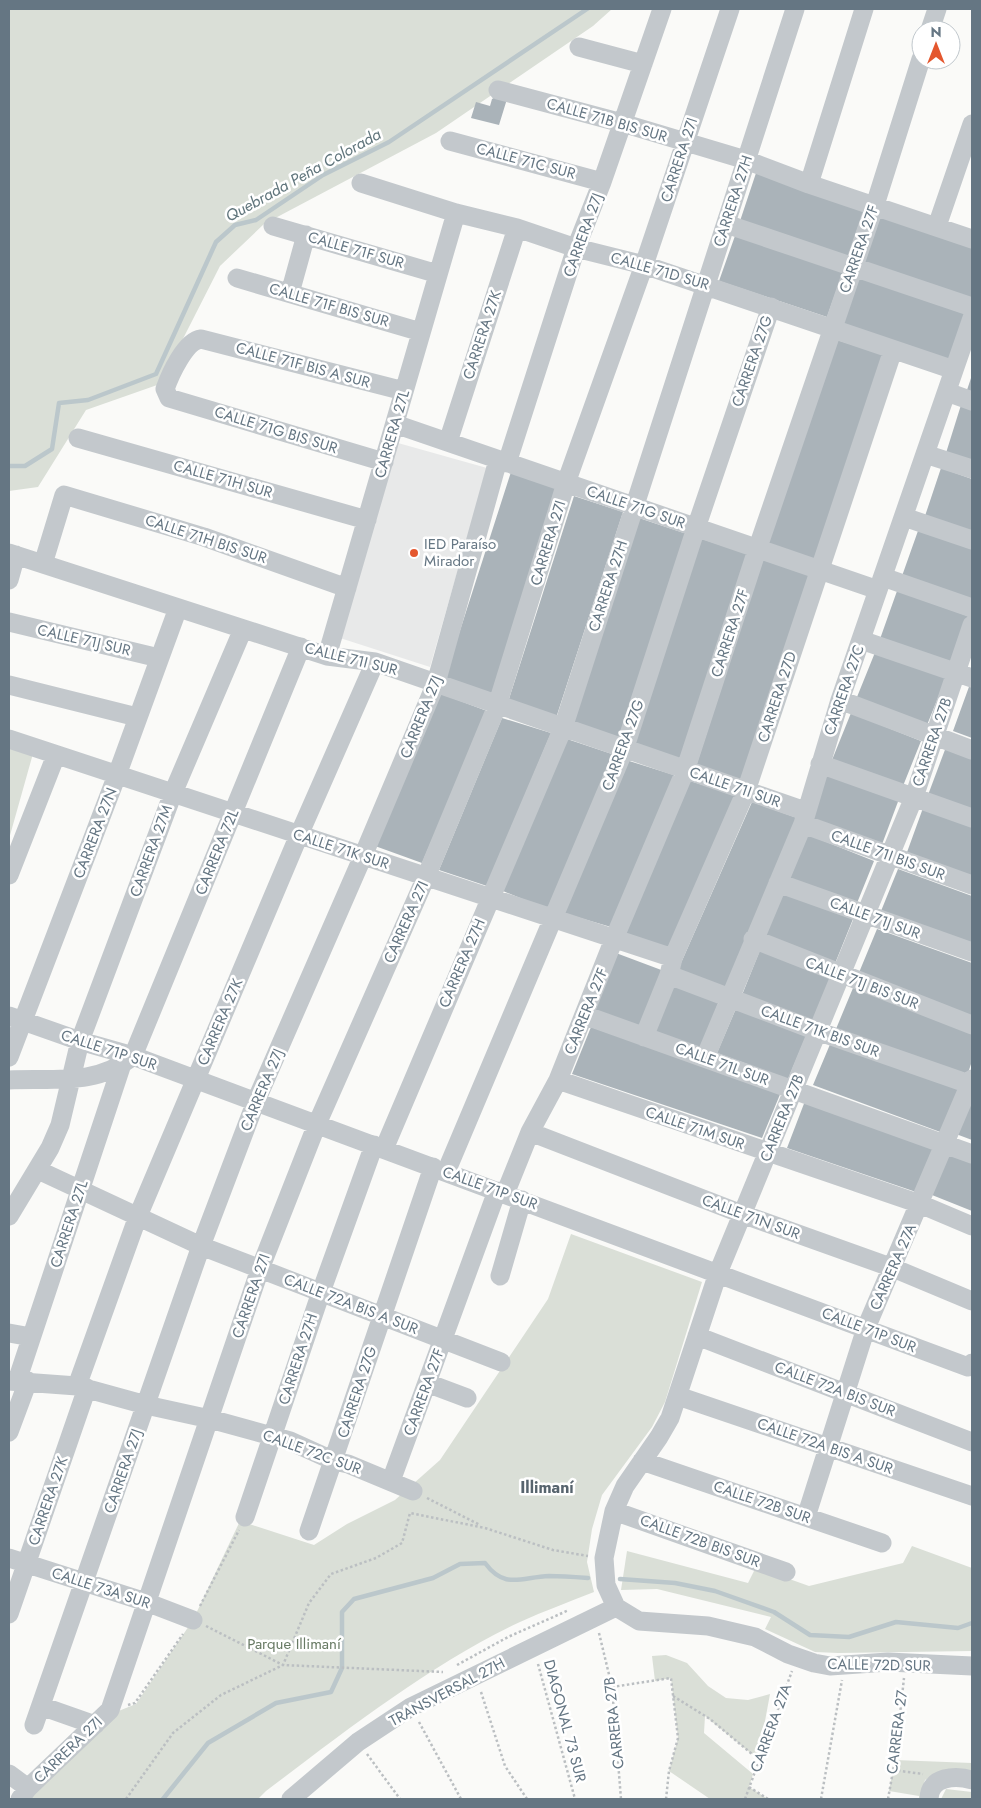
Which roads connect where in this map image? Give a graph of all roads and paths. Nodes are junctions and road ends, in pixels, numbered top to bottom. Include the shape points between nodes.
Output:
1 (662, 9) edge
2 (730, 9) edge
3 (795, 9) edge
4 (864, 9) edge
5 (579, 47) dead end
6 (643, 64) junction
7 (918, 70) edge
8 (498, 90) dead end
9 (622, 123) junction
10 (972, 124) edge
11 (450, 141) dead end
12 (685, 142) junction
13 (746, 160) junction
14 (602, 182) junction
15 (361, 183) dead end
16 (809, 184) junction
17 (875, 205) junction
18 (456, 213) junction
19 (726, 224) junction
20 (273, 226) dead end
21 (937, 226) junction
22 (517, 228) junction
23 (306, 235) junction
24 (972, 239) edge
25 (576, 248) junction
26 (644, 265) junction
27 (853, 267) junction
28 (438, 274) junction
29 (238, 278) dead end
30 (705, 284) junction
31 (290, 293) junction
32 (771, 307) junction
33 (972, 307) edge
34 (971, 327) edge
35 (832, 330) junction
36 (422, 332) junction
37 (893, 350) junction
38 (954, 370) junction
39 (404, 391) junction
40 (947, 392) junction
41 (169, 398) joint
42 (972, 401) edge
43 (395, 424) junction
44 (78, 438) dead end
45 (448, 442) junction
46 (924, 454) junction
47 (502, 461) junction
48 (384, 462) junction
49 (972, 469) edge
50 (566, 483) junction
51 (633, 506) junction
52 (904, 516) junction
53 (367, 520) junction
54 (696, 528) junction
55 (972, 540) edge
56 (757, 550) junction
57 (13, 554) edge
58 (43, 564) junction
59 (819, 570) junction
60 (9, 580) edge
61 (880, 584) junction
62 (347, 588) junction
63 (178, 608) junction
64 (972, 608) edge
65 (9, 622) edge
66 (972, 625) edge
67 (243, 629) junction
68 (861, 640) junction
69 (301, 647) junction
70 (327, 656) junction
71 (159, 658) junction
72 (375, 662) junction
73 (964, 675) edge
74 (436, 682) junction
75 (9, 685) edge
76 (840, 700) junction
77 (497, 706) junction
78 (137, 717) junction
79 (563, 728) junction
80 (934, 736) junction
81 (9, 739) edge
82 (624, 750) junction
83 (972, 750) edge
84 (56, 755) junction
85 (820, 764) junction
86 (685, 771) junction
87 (117, 775) junction
88 (746, 791) junction
89 (173, 793) junction
90 (914, 797) junction
91 (233, 813) junction
92 (804, 818) junction
93 (972, 818) edge
94 (299, 835) junction
95 (889, 855) junction
96 (363, 856) junction
97 (9, 875) edge
98 (426, 877) junction
99 (778, 883) junction
100 (972, 885) edge
101 (490, 898) junction
102 (865, 914) junction
103 (552, 918) junction
104 (614, 939) junction
105 (753, 939) junction
106 (972, 952) edge
107 (671, 967) junction
108 (840, 975) junction
109 (729, 998) junction
110 (584, 1015) junction
111 (15, 1018) edge
112 (972, 1025) edge
113 (817, 1032) junction
114 (644, 1037) junction
115 (80, 1041) junction
116 (9, 1056) edge
117 (705, 1058) junction
118 (127, 1061) junction
119 (72, 1078) junction
120 (196, 1079) junction
121 (558, 1080) junction
122 (972, 1083) edge
123 (11, 1084) edge
124 (793, 1090) junction
125 (256, 1102) junction
126 (317, 1124) junction
127 (530, 1132) junction
128 (944, 1144) junction
129 (379, 1147) junction
130 (767, 1154) junction
131 (972, 1154) edge
132 (38, 1170) junction
133 (440, 1170) junction
134 (80, 1189) junction
135 (508, 1195) junction
136 (920, 1204) junction
137 (742, 1214) junction
138 (9, 1216) edge
139 (138, 1216) junction
140 (972, 1226) edge
141 (201, 1246) junction
142 (893, 1268) junction
143 (260, 1269) junction
144 (718, 1273) junction
145 (500, 1276) dead end
146 (321, 1292) junction
147 (972, 1302) edge
148 (382, 1316) junction
149 (866, 1328) junction
150 (9, 1333) edge
151 (697, 1336) junction
152 (31, 1337) junction
153 (443, 1339) junction
154 (501, 1362) dead end
155 (970, 1365) edge
156 (18, 1381) edge
157 (427, 1383) junction
158 (82, 1387) junction
159 (845, 1393) junction
160 (678, 1396) junction
161 (467, 1398) dead end
162 (146, 1405) junction
163 (210, 1419) junction
164 (9, 1432) edge
165 (273, 1436) junction
166 (972, 1442) edge
167 (828, 1447) junction
168 (334, 1461) junction
169 (642, 1461) junction
170 (391, 1481) junction
171 (413, 1491) joint
172 (972, 1496) edge
173 (614, 1510) junction
174 (246, 1517) dead end
175 (806, 1517) junction
176 (485, 1528) junction
177 (309, 1531) dead end
178 (882, 1543) dead end
179 (604, 1558) junction
180 (18, 1561) edge
181 (786, 1572) dead end
182 (84, 1584) junction
183 (146, 1602) junction
184 (578, 1606) dead end
185 (616, 1608) junction
186 (9, 1614) edge
187 (596, 1618) junction
188 (193, 1620) joint
189 (534, 1648) junction
190 (797, 1658) junction
191 (906, 1664) junction
192 (283, 1665) junction
193 (844, 1666) junction
194 (972, 1666) edge
195 (476, 1676) junction
196 (612, 1687) junction
197 (673, 1696) junction
198 (41, 1706) junction
199 (411, 1708) junction
200 (34, 1725) dead end
201 (95, 1725) junction
202 (358, 1742) junction
203 (758, 1759) junction
204 (893, 1770) junction
205 (9, 1774) edge
206 (972, 1780) edge
207 (938, 1781) junction
208 (749, 1787) junction
209 (24, 1794) edge
210 (126, 1799) edge
211 (291, 1799) edge
212 (400, 1799) edge
213 (461, 1799) edge
214 (527, 1799) edge
215 (575, 1799) edge
216 (621, 1799) edge
217 (666, 1799) edge
218 (745, 1799) edge
219 (768, 1799) edge
220 (821, 1799) edge
221 (888, 1799) edge
222 (930, 1799) edge

1 - 6 street, CARRERA 27J
2 - 12 street, CARRERA 27I
3 - 13 street, CARRERA 27H
4 - 16 street
5 - 6 street
6 - 9 street, CARRERA 27J
7 - 17 street, CARRERA 27F
8 - 9 street, CALLE 71B BIS SUR
9 - 12 street, CALLE 71B BIS SUR
9 - 14 street, CARRERA 27J
10 - 21 street
11 - 14 street, CALLE 71C SUR
12 - 13 street, CALLE 71B BIS SUR
12 - 26 street, CARRERA 27I
13 - 16 street, CALLE 71B BIS SUR
13 - 19 street, CARRERA 27H
14 - 25 street, CARRERA 27J
15 - 18 street, CALLE 71D SUR
16 - 17 street, CALLE 71B BIS SUR
17 - 21 street, CALLE 71B BIS SUR
17 - 27 street, CARRERA 27F
18 - 22 street, CALLE 71D SUR
18 - 28 street, CARRERA 27L
19 - 27 street
19 - 30 street, CARRERA 27H
20 - 23 street, CALLE 71F SUR
21 - 24 street, CALLE 71B BIS SUR
22 - 25 street, CALLE 71D SUR
22 - 45 street, CARRERA 27K
23 - 28 street, CALLE 71F SUR
23 - 31 street
25 - 26 street, CALLE 71D SUR
25 - 47 street, CARRERA 27J
26 - 30 street, CALLE 71D SUR
26 - 50 street, CARRERA 27I
27 - 33 street
27 - 35 street, CARRERA 27F
28 - 36 street, CARRERA 27L
29 - 31 street, CALLE 71F BIS SUR
30 - 32 street, CALLE 71D SUR
30 - 51 street, CARRERA 27H
31 - 36 street, CALLE 71F BIS SUR
32 - 35 street, CALLE 71D SUR
32 - 54 street, CARRERA 27G
34 - 38 street, CARRERA 27C
35 - 37 street, CALLE 71D SUR
35 - 56 street, CARRERA 27F
36 - 39 street, CARRERA 27L
37 - 38 street, CALLE 71D SUR
37 - 59 street, CARRERA 27D
38 - 40 street, CARRERA 27C
39 - 41 street, CALLE 71F BIS A SUR via 201,339 193,342 175,368 165,389
39 - 43 street, CARRERA 27L
40 - 42 street
40 - 46 street, CARRERA 27C
41 - 48 street, CALLE 71G BIS SUR
43 - 45 street, CALLE 71G SUR
43 - 48 street, CARRERA 27L
44 - 53 street, CALLE 71H SUR
45 - 47 street, CALLE 71G SUR
46 - 49 street
46 - 52 street, CARRERA 27C
47 - 50 street, CALLE 71G SUR
47 - 74 street, CARRERA 27J
48 - 53 street, CARRERA 27L
50 - 51 street, CALLE 71G SUR
50 - 77 street, CARRERA 27I
51 - 54 street, CALLE 71G SUR
51 - 79 street, CARRERA 27H
52 - 55 street
52 - 61 street, CARRERA 27C
53 - 62 street, CARRERA 27L
54 - 56 street, CALLE 71G SUR
54 - 82 street, CARRERA 27G
56 - 59 street, CALLE 71G SUR
56 - 86 street, CARRERA 27F
57 - 58 street, CALLE 71I SUR
57 - 60 street
58 - 62 street, CALLE 71H BIS SUR via 64,495 204,537
58 - 63 street, CALLE 71I SUR
59 - 61 street, CALLE 71G SUR
59 - 88 street, CARRERA 27D
61 - 64 street, CALLE 71G SUR
61 - 68 street, CARRERA 27C
62 - 70 street, CARRERA 27L
63 - 67 street, CALLE 71I SUR
63 - 71 street, CARRERA 27N
65 - 71 street, CALLE 71J SUR
66 - 73 street, CARRERA 27B
67 - 69 street, CALLE 71I SUR
67 - 89 street, CARRERA 27M
68 - 73 street
68 - 76 street, CARRERA 27C
69 - 70 street, CALLE 71I SUR
69 - 91 street, CARRERA 72L
70 - 72 street, CALLE 71I SUR
71 - 78 street, CARRERA 27N
72 - 74 street, CALLE 71I SUR
72 - 94 street, CARRERA 27K
73 - 80 street, CARRERA 27B
74 - 77 street, CALLE 71I SUR
74 - 96 street, CARRERA 27J
75 - 78 street
76 - 80 street
76 - 85 street, CARRERA 27C
77 - 79 street, CALLE 71I SUR
77 - 98 street, CARRERA 27I
78 - 87 street, CARRERA 27N
79 - 82 street, CALLE 71I SUR
79 - 101 street, CARRERA 27H
80 - 83 street
80 - 90 street, CARRERA 27B
81 - 84 street, CALLE 71K SUR
82 - 86 street, CALLE 71I SUR
82 - 103 street, CARRERA 27G
84 - 87 street, CALLE 71K SUR
84 - 97 street
85 - 90 street
85 - 92 street, CARRERA 27C
86 - 88 street, CALLE 71I SUR
86 - 104 street, CARRERA 27F
87 - 89 street, CALLE 71K SUR
87 - 111 street, CARRERA 27N
88 - 92 street, CALLE 71I SUR
88 - 107 street, CARRERA 27D
89 - 91 street, CALLE 71K SUR
89 - 115 street, CARRERA 27M
90 - 93 street
90 - 95 street, CARRERA 27B
91 - 94 street, CALLE 71K SUR
91 - 118 street, CARRERA 72L
92 - 95 street, CALLE 71I BIS SUR
92 - 99 street, CARRERA 27C
94 - 96 street, CALLE 71K SUR
94 - 120 street, CARRERA 27K
95 - 100 street, CALLE 71I BIS SUR
95 - 102 street, CARRERA 27B
96 - 98 street, CALLE 71K SUR
96 - 125 street, CARRERA 27J
98 - 101 street, CALLE 71K SUR
98 - 126 street, CARRERA 27I
99 - 102 street, CALLE 71J SUR
99 - 105 street, CARRERA 27C
101 - 103 street, CALLE 71K SUR
101 - 129 street, CARRERA 27H
102 - 106 street, CALLE 71J SUR
102 - 108 street, CARRERA 27B
103 - 104 street, CALLE 71K SUR
103 - 133 street, CARRERA 27G
104 - 107 street, CALLE 71K SUR
104 - 110 street, CARRERA 27F
105 - 108 street, CALLE 71J BIS SUR
105 - 109 street, CARRERA 27C
107 - 109 street, CALLE 71K BIS SUR
107 - 114 street, CARRERA 27D
108 - 112 street, CALLE 71J BIS SUR
108 - 113 street, CARRERA 27B
109 - 113 street, CALLE 71K BIS SUR
109 - 117 street, CARRERA 27C
110 - 114 street, CALLE 71L SUR
110 - 121 street, CARRERA 27F
111 - 115 street, CALLE 71P SUR
111 - 116 street, CARRERA 27N
113 - 122 street, CALLE 71K BIS SUR
113 - 124 street, CARRERA 27B
114 - 117 street, CALLE 71L SUR
115 - 118 street, CALLE 71P SUR
115 - 119 street, CARRERA 27M
117 - 124 street, CALLE 71L SUR
118 - 119 street via 104,1074
118 - 120 street, CALLE 71P SUR
118 - 134 street, CARRERA 27L
119 - 123 street
119 - 132 street, CARRERA 27M via 60,1125
120 - 125 street, CALLE 71P SUR
120 - 139 street, CARRERA 27K
121 - 127 street, CARRERA 27F
121 - 130 street, CALLE 71M SUR
122 - 128 street, CARRERA 27A
124 - 128 street, CALLE 71L SUR
124 - 130 street, CARRERA 27B
125 - 126 street, CALLE 71P SUR
125 - 141 street, CARRERA 27J
126 - 129 street, CALLE 71P SUR
126 - 143 street, CARRERA 27I
127 - 135 street, CARRERA 27F
127 - 137 street, CALLE 71N SUR
128 - 131 street, CALLE 71L SUR
128 - 136 street, CARRERA 27A
129 - 133 street, CALLE 71P SUR
129 - 146 street, CARRERA 27H
130 - 136 street, CALLE 71M SUR
130 - 137 street, CARRERA 27B
132 - 134 street, CALLE 72A BIS A SUR
132 - 138 street
133 - 135 street, CALLE 71P SUR
133 - 148 street, CARRERA 27G
134 - 139 street, CALLE 72A BIS A SUR
134 - 152 street, CARRERA 27L
135 - 144 street, CALLE 71P SUR
135 - 145 street
135 - 153 street, CARRERA 27F
136 - 140 street, CALLE 71M SUR
136 - 142 street, CARRERA 27A
137 - 142 street, CALLE 71N SUR
137 - 144 street, CARRERA 27B
139 - 141 street, CALLE 72A BIS A SUR
139 - 158 street, CARRERA 27K
141 - 143 street, CALLE 72A BIS A SUR
141 - 162 street, CARRERA 27J
142 - 147 street, CALLE 71N SUR
142 - 149 street, CARRERA 27A
143 - 146 street, CALLE 72A BIS A SUR
143 - 163 street, CARRERA 27I
144 - 149 street, CALLE 71P SUR
144 - 151 street, CARRERA 27B
146 - 148 street, CALLE 72A BIS A SUR
146 - 165 street, CARRERA 27H
148 - 153 street, CALLE 72A BIS A SUR
148 - 168 street, CARRERA 27G
149 - 155 street, CALLE 71P SUR
149 - 159 street, CARRERA 27A
150 - 152 street
151 - 159 street, CALLE 72A BIS SUR
151 - 160 street, CARRERA 27B
152 - 156 street, CARRERA 27L
153 - 154 street, CALLE 72A BIS A SUR
153 - 157 street, CARRERA 27F
156 - 158 street, CALLE 72C SUR
156 - 164 street, CARRERA 27L
157 - 161 street
157 - 170 street, CARRERA 27F
158 - 162 street, CALLE 72C SUR
158 - 180 street, CARRERA 27K
159 - 166 street, CALLE 72A BIS SUR
159 - 167 street, CARRERA 27A
160 - 167 street, CALLE 72A BIS A SUR
160 - 169 street, CARRERA 27B via 665,1428
162 - 163 street, CALLE 72C SUR
162 - 182 street, CARRERA 27J
163 - 165 street, CALLE 72C SUR
163 - 183 street, CARRERA 27I
165 - 168 street, CALLE 72C SUR
165 - 174 street, CARRERA 27H
167 - 172 street, CALLE 72A BIS A SUR
167 - 175 street, CARRERA 27A
168 - 170 street, CALLE 72C SUR
168 - 177 street, CARRERA 27G
169 - 173 street, CARRERA 27B
169 - 175 street, CALLE 72B SUR
170 - 171 street, CALLE 72C SUR
171 - 176 path
173 - 179 street, CARRERA 27B
173 - 181 street, CALLE 72B BIS SUR
175 - 178 street, CALLE 72B SUR
176 - 179 path via 553,1550
176 - 192 path via 410,1513 402,1543 376,1558 331,1574 309,1603
179 - 185 street, CARRERA 27B via 606,1585
180 - 182 street, CALLE 73A SUR
180 - 186 street, CARRERA 27K
182 - 183 street, CALLE 73A SUR
182 - 198 street, CARRERA 27J
183 - 188 street, CALLE 73A SUR
183 - 201 street, CARRERA 27I via 110,1710
184 - 192 path via 442,1673
185 - 187 street, TRANSVERSAL 27H
185 - 190 street, CALLE 72D SUR via 639,1621 708,1626 755,1637
187 - 189 street, TRANSVERSAL 27H
187 - 196 path, CARRERA 27B
188 - 192 path
189 - 195 street, TRANSVERSAL 27H
189 - 215 path, DIAGONAL 73 SUR
190 - 193 street, CALLE 72D SUR
190 - 203 path, CARRERA 27A
191 - 193 street, CALLE 72D SUR via 888,1662
191 - 194 street, CALLE 72D SUR
191 - 204 path, CARRERA 27
192 - 210 path via 221,1695 173,1733
193 - 220 path
195 - 199 street, TRANSVERSAL 27H
195 - 214 path via 505,1766
196 - 197 path via 671,1678
196 - 216 path, CARRERA 27B
197 - 203 path via 710,1719
197 - 217 path via 678,1738
198 - 200 street, CARRERA 27J
198 - 201 street
199 - 202 street, TRANSVERSAL 27H
199 - 213 path
201 - 209 street, CARRERA 27I
202 - 211 street, TRANSVERSAL 27H
202 - 212 path
203 - 208 path, CARRERA 27A
204 - 207 path via 919,1773
204 - 221 path, CARRERA 27
205 - 209 street
206 - 207 street via 954,1777
207 - 222 street via 931,1790
208 - 218 path, CARRERA 27A
208 - 219 path

